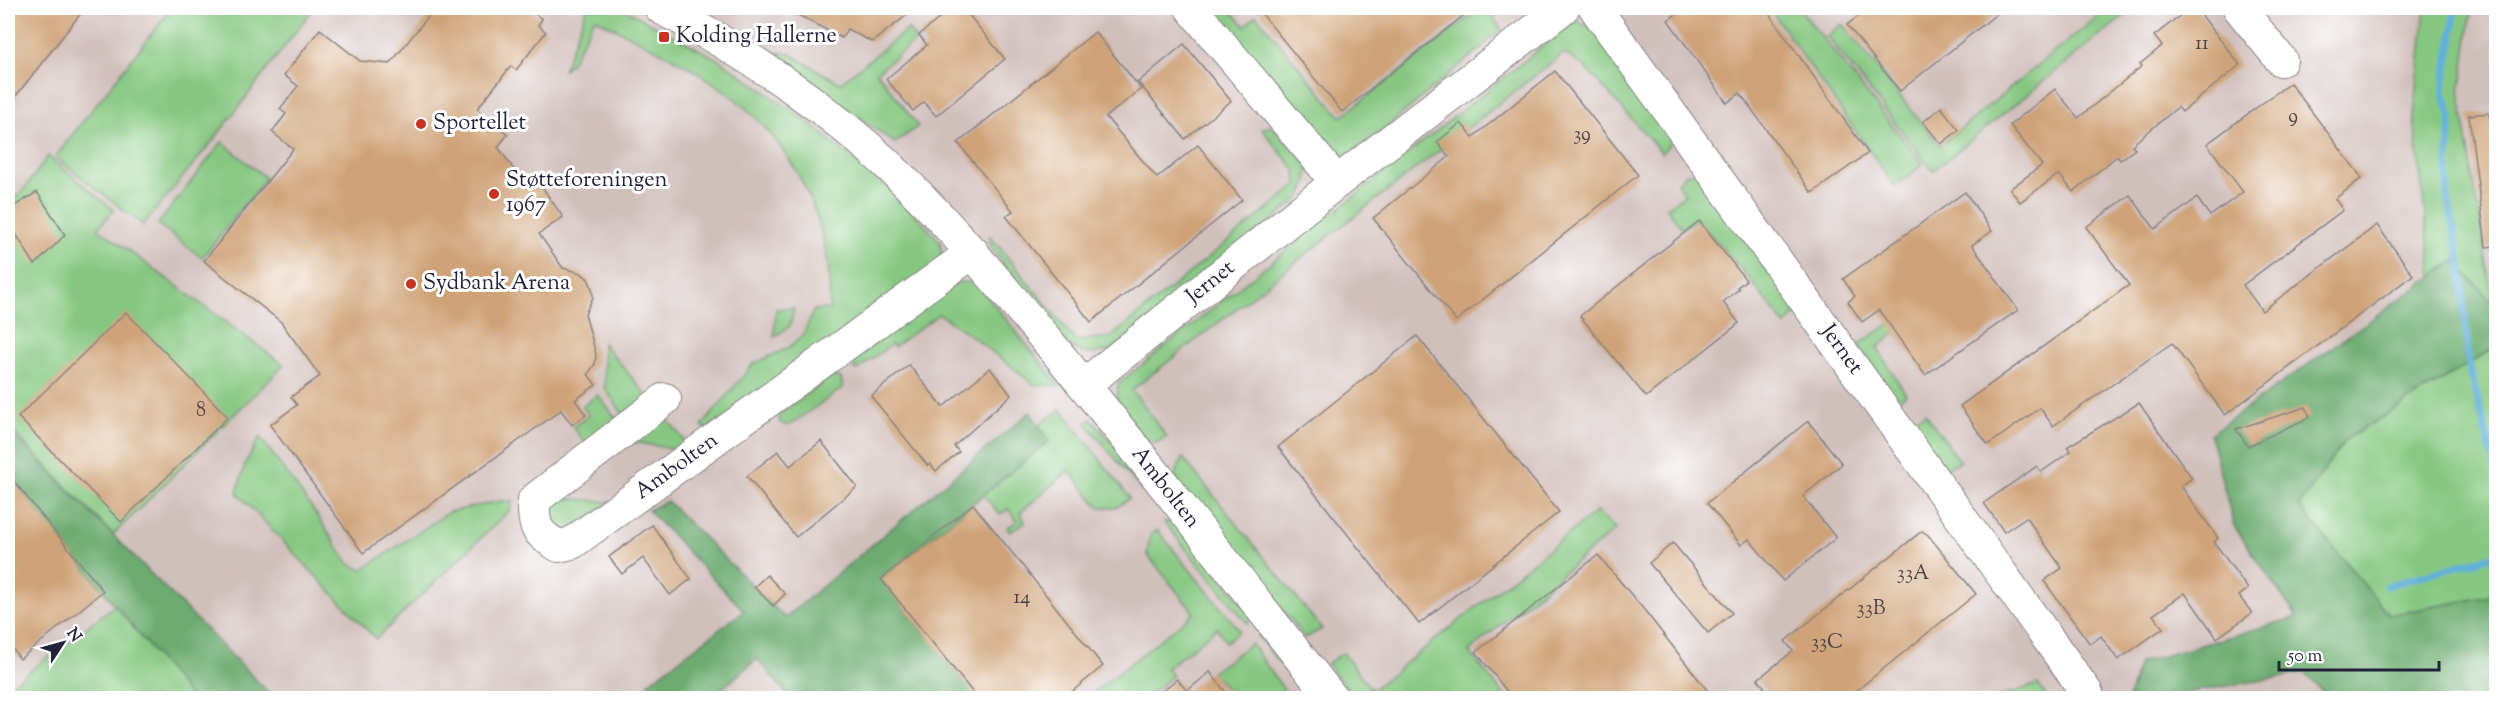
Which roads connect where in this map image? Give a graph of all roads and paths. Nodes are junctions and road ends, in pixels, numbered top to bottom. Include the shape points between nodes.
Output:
1 (661, 8) edge
2 (1191, 8) edge
3 (1563, 8) edge
4 (1595, 8) edge
5 (2239, 8) edge
6 (2281, 60) dead end
7 (1337, 182) junction
8 (973, 252) junction
9 (1084, 385) junction
10 (664, 399) dead end
11 (2087, 693) dead end
12 (1332, 699) edge

1 - 8 street, Ambolten via 756,63 813,102 891,168
2 - 7 street
3 - 7 street, Jernet
4 - 11 street, Jernet
5 - 6 street
7 - 9 street, Jernet
8 - 9 street, Ambolten
8 - 10 street, Ambolten via 572,543 559,546 543,538 533,520 534,500
9 - 12 street, Ambolten

